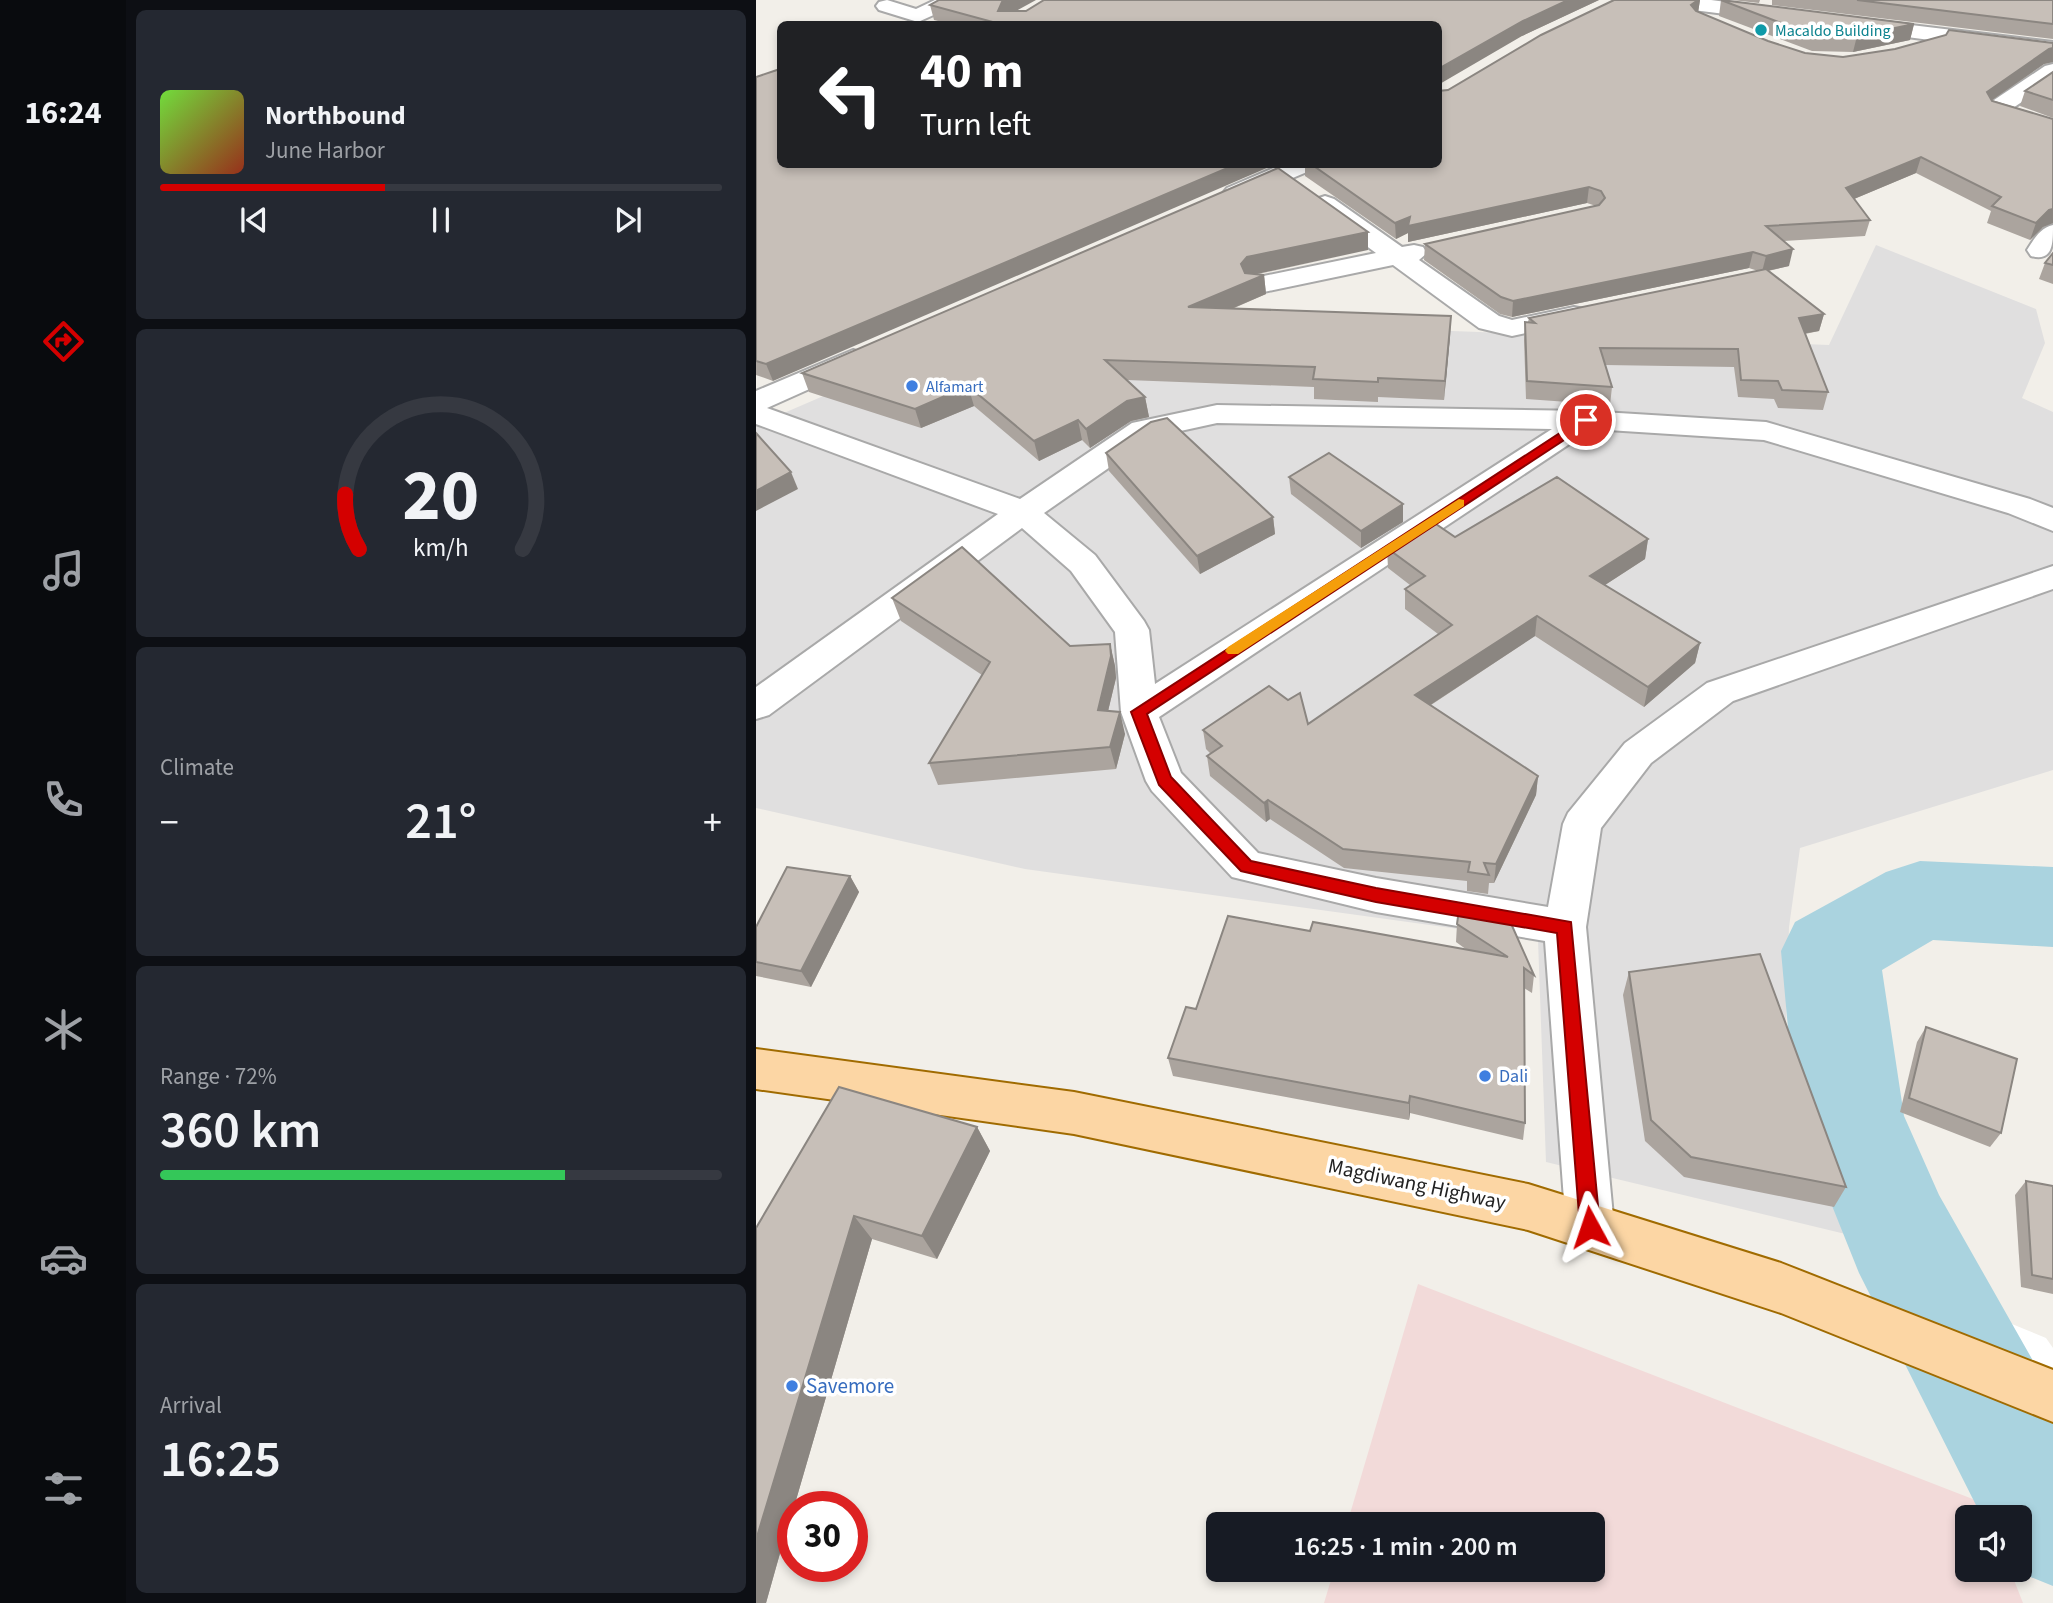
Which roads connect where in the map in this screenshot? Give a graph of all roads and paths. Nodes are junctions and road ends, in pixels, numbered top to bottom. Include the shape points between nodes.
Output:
1 (951, 0) edge
2 (1663, 1) edge
3 (886, 6) dead end
4 (1800, 18) edge
5 (1840, 22) edge
6 (1724, 28) edge
7 (1948, 36) junction
8 (2053, 49) edge
9 (1903, 51) edge
10 (2053, 71) edge
11 (2019, 116) edge
12 (1294, 169) edge
13 (1207, 205) edge
14 (1439, 247) edge
15 (1399, 256) junction
16 (1259, 285) edge
17 (1604, 309) edge
18 (882, 346) edge
19 (756, 402) edge
20 (756, 414) edge
21 (1586, 420) junction
22 (1023, 512) junction
23 (2053, 520) edge
24 (2053, 577) edge
25 (756, 706) edge
26 (1139, 712) junction
27 (1565, 927) junction
28 (756, 1069) edge
29 (1590, 1227) junction
30 (2053, 1396) edge

1 - 3 street via 918,16
2 - 4 street
2 - 6 street
5 - 7 street
7 - 8 street
7 - 9 street
10 - 11 street via 1996,109
12 - 13 street
12 - 15 street
14 - 15 street
15 - 16 street
15 - 17 street via 1489,322 1512,328
18 - 19 street
20 - 22 street
21 - 22 street via 1217,414 1143,430
21 - 23 street via 1766,430
21 - 26 street
22 - 25 street
22 - 26 street via 1083,563 1132,630
24 - 27 street via 1720,692 1638,753 1583,824
26 - 27 street via 1165,780 1246,866 1376,895
27 - 29 street
28 - 29 main road, Magdiwang Highway via 1074,1113 1528,1207
29 - 30 main road, Magdiwang Highway via 1781,1288

